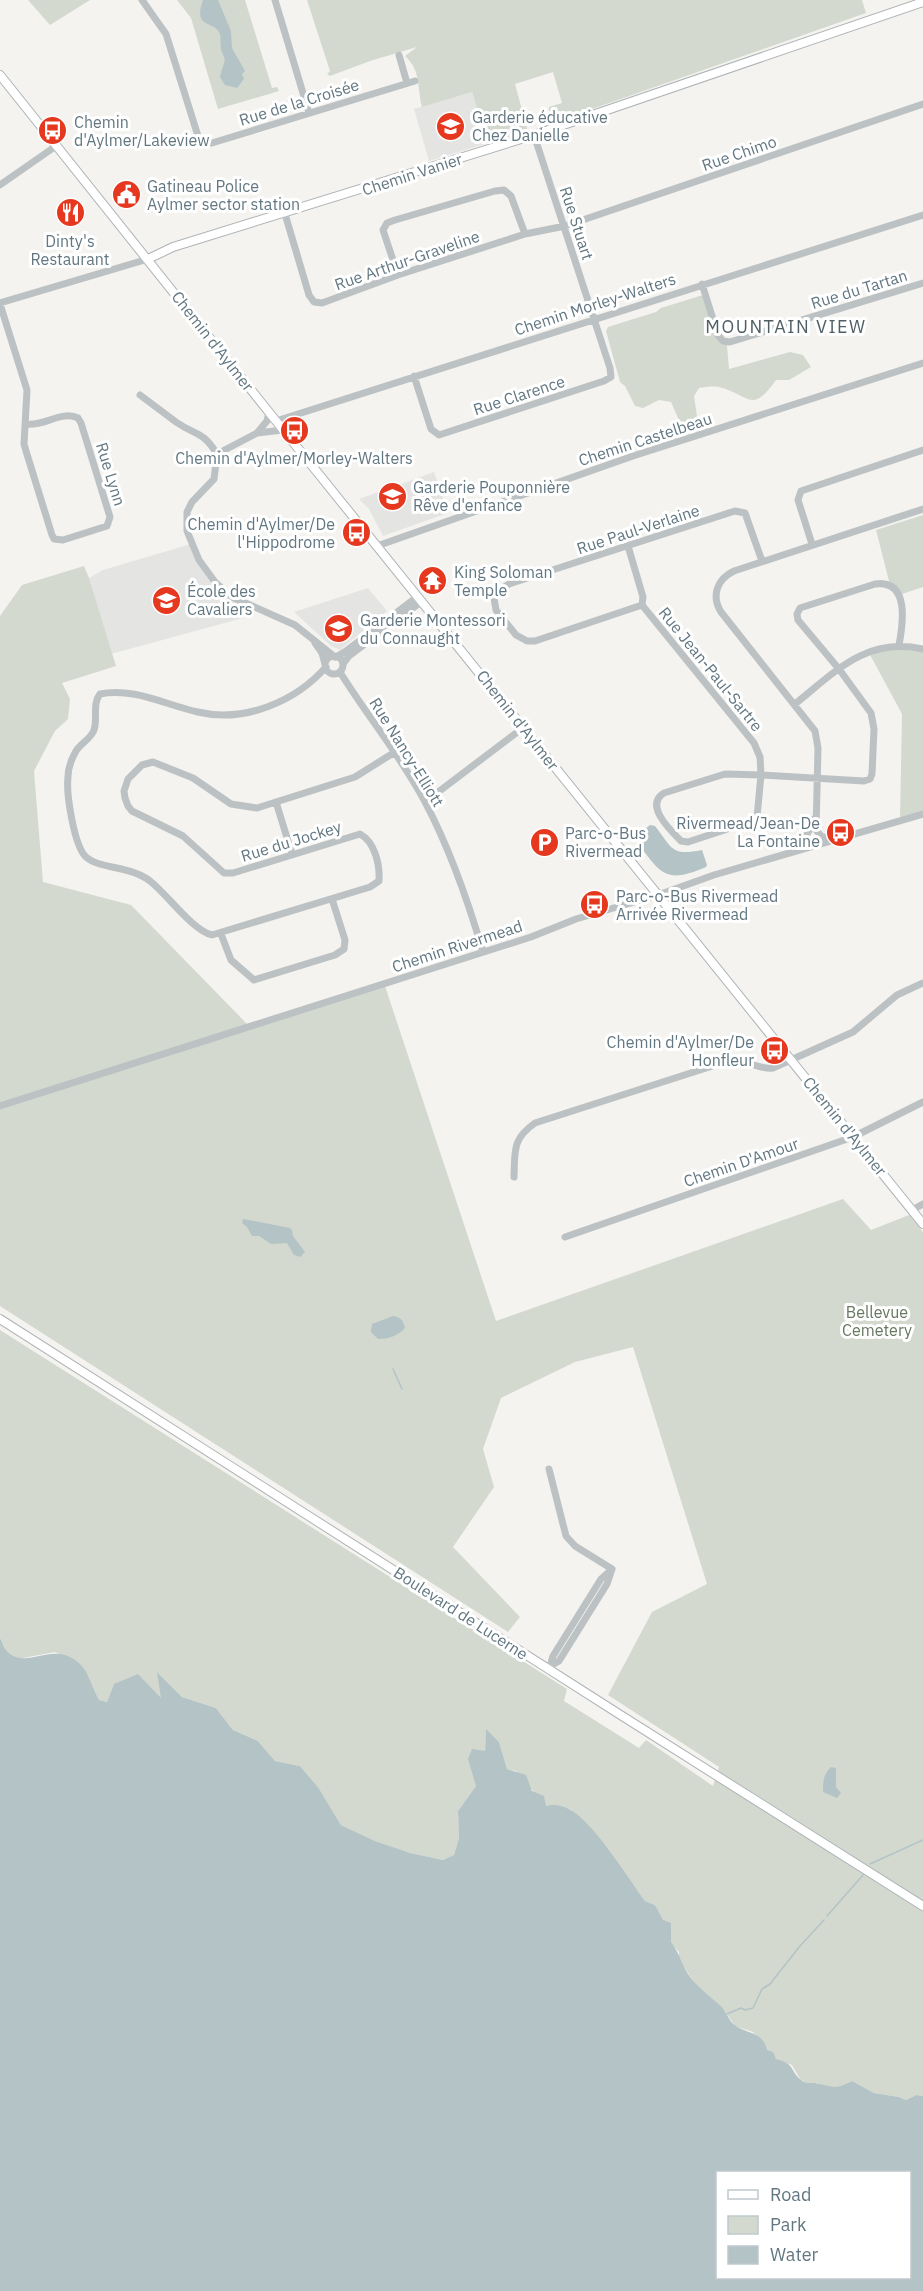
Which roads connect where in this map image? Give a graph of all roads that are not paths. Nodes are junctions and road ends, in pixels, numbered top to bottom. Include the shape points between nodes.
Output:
1 (141, 0) edge
2 (275, 0) edge
3 (923, 2) edge
4 (399, 55) dead end
5 (0, 76) edge
6 (923, 104) edge
7 (309, 113) junction
8 (534, 135) junction
9 (56, 146) junction
10 (0, 185) edge
11 (285, 214) junction
12 (923, 215) edge
13 (565, 226) junction
14 (525, 234) junction
15 (148, 259) junction
16 (398, 275) junction
17 (923, 283) edge
18 (702, 284) junction
19 (0, 303) edge
20 (594, 319) junction
21 (923, 363) edge
22 (414, 376) junction
23 (140, 395) dead end
24 (269, 412) junction
25 (276, 421) junction
26 (26, 424) junction
27 (283, 430) junction
28 (257, 432) junction
29 (923, 450) edge
30 (217, 454) junction
31 (923, 509) edge
32 (812, 544) junction
33 (377, 546) junction
34 (628, 546) junction
35 (762, 561) junction
36 (420, 598) junction
37 (642, 605) junction
38 (310, 636) junction
39 (899, 645) junction
40 (923, 650) edge
41 (335, 657) junction
42 (343, 664) junction
43 (326, 666) junction
44 (839, 669) junction
45 (340, 672) junction
46 (331, 673) junction
47 (310, 684) junction
48 (795, 704) junction
49 (524, 727) junction
50 (395, 752) junction
51 (761, 775) junction
52 (816, 779) junction
53 (276, 802) junction
54 (425, 802) junction
55 (815, 814) junction
56 (923, 814) edge
57 (851, 836) junction
58 (810, 848) junction
59 (292, 854) junction
60 (773, 858) junction
61 (658, 895) junction
62 (332, 899) junction
63 (221, 934) junction
64 (483, 952) junction
65 (923, 983) edge
66 (792, 1059) junction
67 (923, 1102) edge
68 (0, 1106) edge
69 (853, 1137) junction
70 (514, 1177) dead end
71 (923, 1204) edge
72 (912, 1210) junction
73 (923, 1224) edge
74 (565, 1237) dead end
75 (0, 1319) edge
76 (549, 1469) dead end
77 (550, 1667) junction
78 (923, 1906) edge

1 - 7 street, Rue de la Croisée via 166,34 202,142 212,143
2 - 7 street
3 - 8 main road, Chemin Vanier
4 - 7 street, Rue de la Croisée via 411,82
5 - 9 main road, Chemin d'Aylmer
6 - 13 street, Rue Chimo
8 - 11 main road, Chemin Vanier
8 - 13 street, Rue Stuart
9 - 10 street
9 - 15 main road, Chemin d'Aylmer
11 - 15 main road, Chemin Vanier via 173,247
11 - 16 street, Rue Arthur-Graveline via 314,302 327,302
12 - 18 street, Chemin Morley-Walters
13 - 14 street, Rue Arthur-Graveline
13 - 20 street, Rue Stuart
14 - 16 street, Rue Arthur-Graveline
14 - 16 street via 511,196 504,190 395,220 383,230
15 - 19 street, Chemin Vanier
15 - 24 main road, Chemin d'Aylmer
17 - 18 street, Rue du Tartan via 730,342 718,335
18 - 20 street, Chemin Morley-Walters
19 - 26 street, Rue Lynn via 27,390
20 - 22 street, Chemin Morley-Walters
20 - 22 street, Rue Clarence via 611,371 609,379 444,434 431,429
21 - 33 street, Chemin Castelbeau via 633,456
22 - 25 street, Chemin Morley-Walters
23 - 30 street via 176,422 202,435
24 - 25 main road, Chemin d'Aylmer
24 - 28 street
25 - 27 main road, Chemin d'Aylmer
26 - 26 street, Rue Lynn via 26,451 54,539 63,540 106,526 110,517 78,418 68,416
27 - 28 street
27 - 33 main road, Chemin d'Aylmer
28 - 30 street
29 - 32 street via 801,491 798,500
30 - 38 street via 214,479 192,502 186,518 199,560 214,582 232,597 296,625
31 - 32 street
32 - 35 street
33 - 36 main road, Chemin d'Aylmer
34 - 35 street, Rue Paul-Verlaine via 739,511 747,517
34 - 37 street, Rue Jean-Paul-Sartre
34 - 37 street, Rue Paul-Verlaine via 504,586 497,592 494,607 516,636 531,641
35 - 48 street via 724,577 717,591 717,605
36 - 41 street
36 - 42 street via 417,605
36 - 49 main road, Chemin d'Aylmer
37 - 51 street, Rue Jean-Paul-Sartre via 757,748
38 - 41 street
38 - 43 street
39 - 40 street
39 - 44 street via 859,655
39 - 44 street via 904,614 890,585 875,584 803,606 798,620
41 - 42 street
41 - 43 street via 328,659
42 - 45 street
43 - 46 street
43 - 47 street
44 - 48 street
44 - 52 street via 873,718 872,774 864,781
45 - 46 street
45 - 50 street, Rue Nancy-Elliott
46 - 47 street
47 - 63 street via 278,704 237,714 200,713 134,694 100,694 92,735 77,751 68,777 80,849 95,862 147,878 202,931
48 - 52 street via 816,736
49 - 54 street
49 - 61 main road, Chemin d'Aylmer
50 - 53 street, Rue du Jockey via 355,777
50 - 54 street, Rue Nancy-Elliott
51 - 51 street via 756,820 688,842 681,841 656,808 657,798 664,793 719,776
51 - 52 street
52 - 55 street
53 - 59 street
53 - 59 street, Rue du Jockey via 257,808 231,804 192,778 153,762 129,776 124,791 132,811 183,836 224,873
54 - 64 street, Rue Nancy-Elliott via 453,864
55 - 57 street via 816,830 822,837
55 - 58 street
55 - 60 street via 809,833 800,844
56 - 57 street, Chemin Rivermead
57 - 58 street, Chemin Rivermead
58 - 60 street, Chemin Rivermead
59 - 62 street, Rue du Jockey via 360,834 368,838 380,881
60 - 61 street, Chemin Rivermead
61 - 64 street, Chemin Rivermead
61 - 66 main road, Chemin d'Aylmer
62 - 63 street, Rue du Jockey
62 - 63 street via 345,940 344,949 258,981 249,978 231,960
64 - 68 street, Chemin Rivermead
65 - 66 street via 897,995 853,1032
66 - 69 main road, Chemin d'Aylmer
66 - 70 street via 770,1068 741,1060 728,1061 535,1123 517,1141
67 - 69 street, Chemin D'Amour
69 - 72 main road, Chemin d'Aylmer
69 - 74 street, Chemin D'Amour
71 - 72 street
72 - 73 main road, Chemin d'Aylmer
75 - 77 main road, Boulevard de Lucerne
76 - 77 street via 567,1536 575,1546 612,1569 608,1584 559,1661
77 - 78 main road, Boulevard de Lucerne

